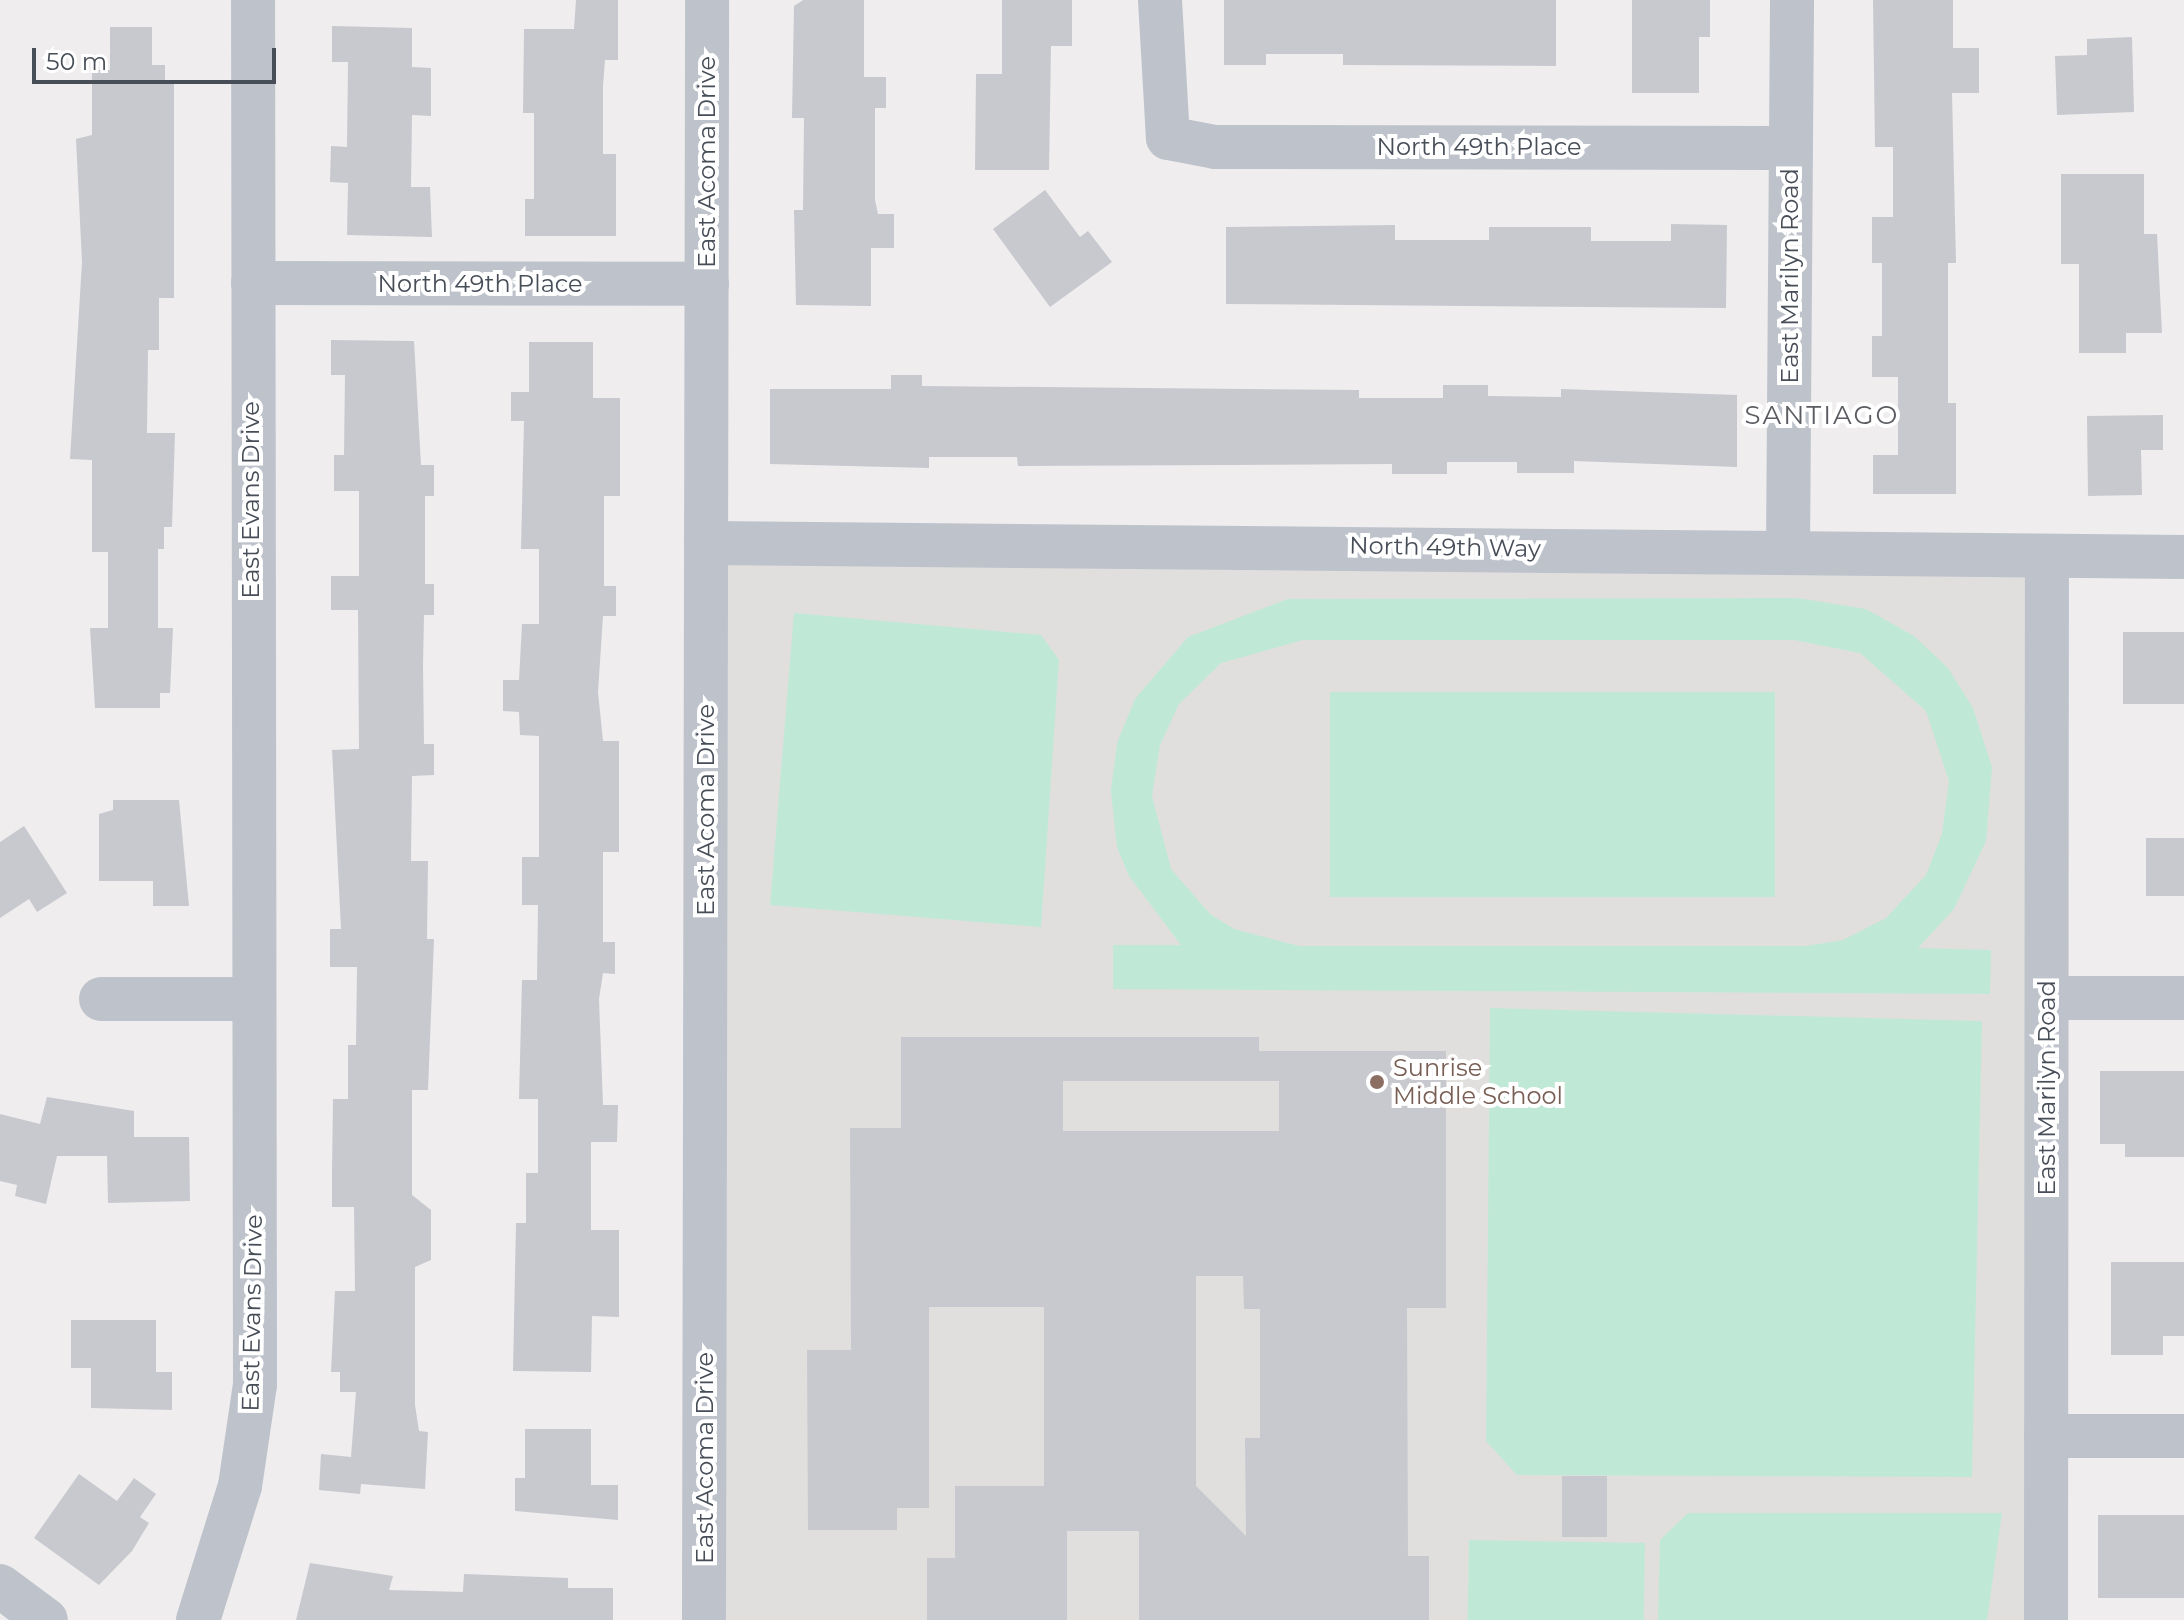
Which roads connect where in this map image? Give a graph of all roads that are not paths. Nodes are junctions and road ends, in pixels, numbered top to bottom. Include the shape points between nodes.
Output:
1 (253, 0) edge
2 (707, 0) edge
3 (1160, 0) edge
4 (1792, 0) edge
5 (1791, 148) junction
6 (253, 283) junction
7 (707, 284) junction
8 (706, 543) junction
9 (1788, 551) junction
10 (2047, 556) junction
11 (2184, 557) edge
12 (2047, 998) junction
13 (2184, 998) edge
14 (101, 999) dead end
15 (252, 999) junction
16 (2046, 1436) junction
17 (2184, 1436) edge
18 (0, 1586) edge
19 (46, 1620) edge
20 (198, 1620) edge
21 (704, 1620) edge
22 (2046, 1620) edge

1 - 6 street, East Evans Drive
2 - 7 street, East Acoma Drive
3 - 5 street, North 49th Place via 1168,138 1215,147
4 - 5 street, East Marilyn Road
5 - 9 street, East Marilyn Road
6 - 7 street, North 49th Place
6 - 15 street, East Evans Drive
7 - 8 street, East Acoma Drive
8 - 9 street, North 49th Way
8 - 21 street, East Acoma Drive
9 - 10 street, North 49th Way
10 - 11 street, North 49th Way
10 - 12 street, East Marilyn Road
12 - 13 street
12 - 16 street, East Marilyn Road
14 - 15 street
15 - 20 street, East Evans Drive via 255,1385 240,1486
16 - 17 street
16 - 22 street, East Marilyn Road
18 - 19 street

